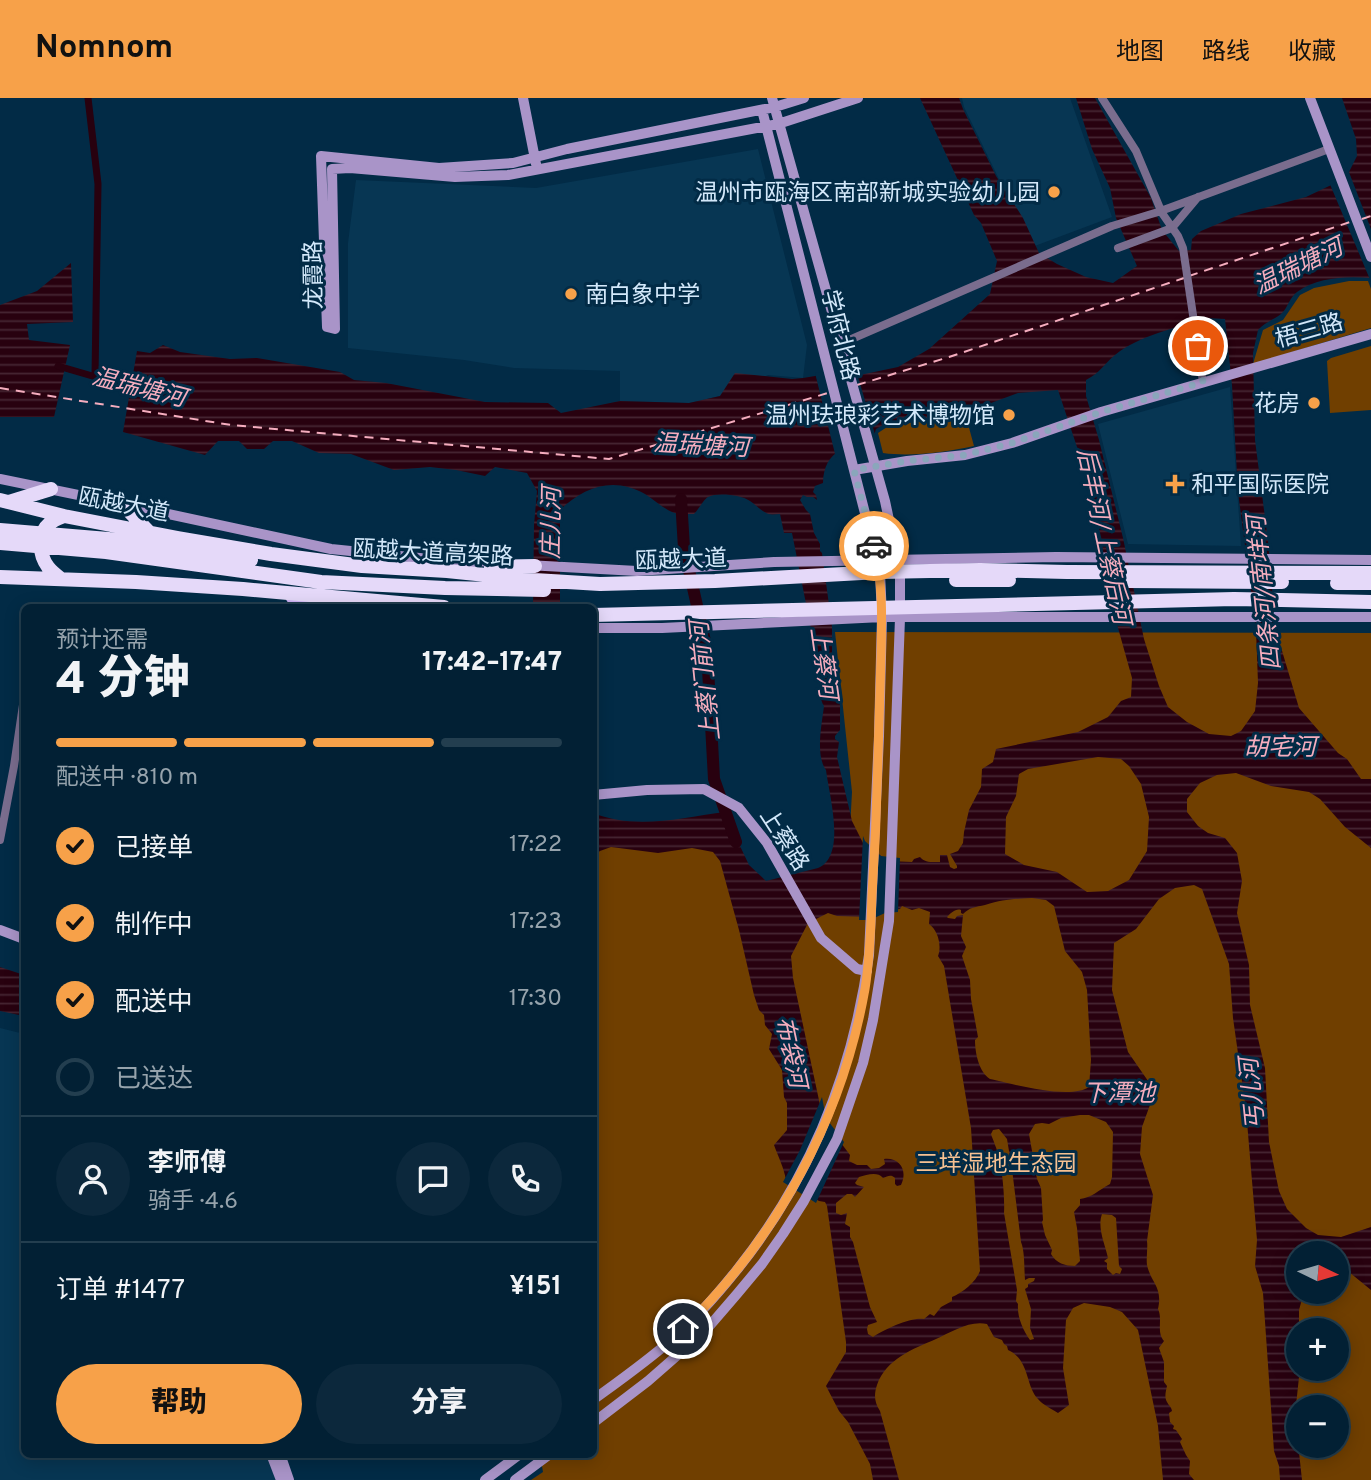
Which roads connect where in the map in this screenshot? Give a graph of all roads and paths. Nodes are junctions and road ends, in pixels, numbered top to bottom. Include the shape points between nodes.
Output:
1 (523, 98) edge
2 (804, 98) edge
3 (858, 98) edge
4 (1102, 98) edge
5 (1310, 98) edge
6 (774, 103) edge
7 (762, 110) junction
8 (778, 124) junction
9 (766, 126) junction
10 (1329, 149) junction
11 (534, 157) junction
12 (537, 170) junction
13 (1198, 197) junction
14 (1159, 211) junction
15 (1172, 228) junction
16 (1118, 248) dead end
17 (1371, 257) edge
18 (1371, 334) edge
19 (840, 344) junction
20 (1203, 382) junction
21 (853, 464) junction
22 (875, 466) junction
23 (0, 479) edge
24 (51, 489) junction
25 (122, 503) junction
26 (3, 504) edge
27 (64, 516) junction
28 (150, 533) junction
29 (2, 541) edge
30 (242, 559) junction
31 (1371, 560) edge
32 (480, 561) junction
33 (879, 566) junction
34 (899, 566) junction
35 (1282, 566) junction
36 (447, 571) junction
37 (1371, 572) edge
38 (535, 573) junction
39 (566, 575) junction
40 (0, 577) edge
41 (60, 578) junction
42 (1371, 583) edge
43 (243, 589) junction
44 (1371, 602) edge
45 (346, 603) edge
46 (1234, 603) junction
47 (312, 604) edge
48 (370, 604) edge
49 (1146, 608) junction
50 (1104, 609) junction
51 (882, 612) junction
52 (900, 613) junction
53 (597, 615) edge
54 (1371, 617) edge
55 (597, 628) edge
56 (21, 718) edge
57 (597, 795) edge
58 (0, 840) edge
59 (0, 930) edge
60 (21, 938) edge
61 (867, 971) junction
62 (597, 1397) edge
63 (597, 1420) edge
64 (273, 1458) edge
65 (281, 1458) edge
66 (515, 1458) edge
67 (544, 1458) edge
68 (281, 1480) edge
69 (289, 1480) edge
70 (485, 1480) edge
71 (514, 1480) edge

1 - 11 street
2 - 6 street, 龙霞路
3 - 8 street, 龙霞路
4 - 14 street via 1136,151
5 - 10 street
6 - 7 street, 龙霞路
6 - 8 street
7 - 9 street, 学府北路
7 - 11 street, 龙霞路
8 - 9 street, 龙霞路
8 - 19 street
9 - 12 street, 龙霞路
9 - 21 street, 学府北路
10 - 13 street
10 - 17 street
11 - 12 street
11 - 12 street, 龙霞路 via 513,163 439,168 321,156 327,327 335,329 332,169 455,177
13 - 14 street
13 - 15 street
14 - 15 street
14 - 19 street via 1052,251
15 - 16 street
15 - 20 street via 1183,248
18 - 20 street, 梧三路
19 - 22 street
20 - 22 street via 1012,443 965,455
21 - 22 street
21 - 33 street, 学府北路
22 - 34 street
23 - 24 street
24 - 25 street
24 - 26 highway
25 - 28 highway
25 - 32 street via 331,550
26 - 27 highway, 瓯越大道 via 26,515
27 - 28 highway, 瓯越大道
27 - 41 highway via 50,523 41,541 44,561
28 - 36 highway, 瓯越大道 via 362,566
29 - 30 highway, 瓯越大道高架路 via 108,539
29 - 42 highway, 瓯越大道高架路 via 321,582 445,588 683,589 920,580
30 - 37 highway, 瓯越大道高架路 via 446,577 571,580 920,567
30 - 38 highway via 358,558
31 - 35 street
32 - 36 street
32 - 38 street
33 - 34 highway, 瓯越大道
33 - 39 street via 774,562
33 - 39 highway, 瓯越大道 via 715,581 600,584
33 - 51 street, 学府北路
34 - 35 highway, 瓯越大道 via 980,570 1097,564
34 - 52 street
35 - 37 highway, 瓯越大道
36 - 38 highway, 瓯越大道
38 - 39 highway, 瓯越大道
40 - 41 highway
41 - 43 highway
43 - 45 highway
43 - 47 main road
44 - 46 highway
44 - 46 highway
45 - 48 highway
46 - 49 highway
49 - 50 highway
49 - 54 street via 1245,616
50 - 52 street
50 - 52 highway via 968,606
51 - 52 highway
51 - 53 highway
51 - 55 street via 662,628
51 - 61 street, 学府北路
52 - 63 street via 888,921 873,1020 850,1105 804,1201 762,1264 706,1330
56 - 58 street
57 - 61 street, 上蔡路 via 704,789 739,808 767,843 821,937 857,969
59 - 60 street
61 - 62 street, 学府北路 via 856,1030 835,1099 789,1195 709,1302 671,1340
64 - 68 street
65 - 69 street
66 - 70 street
67 - 71 street

